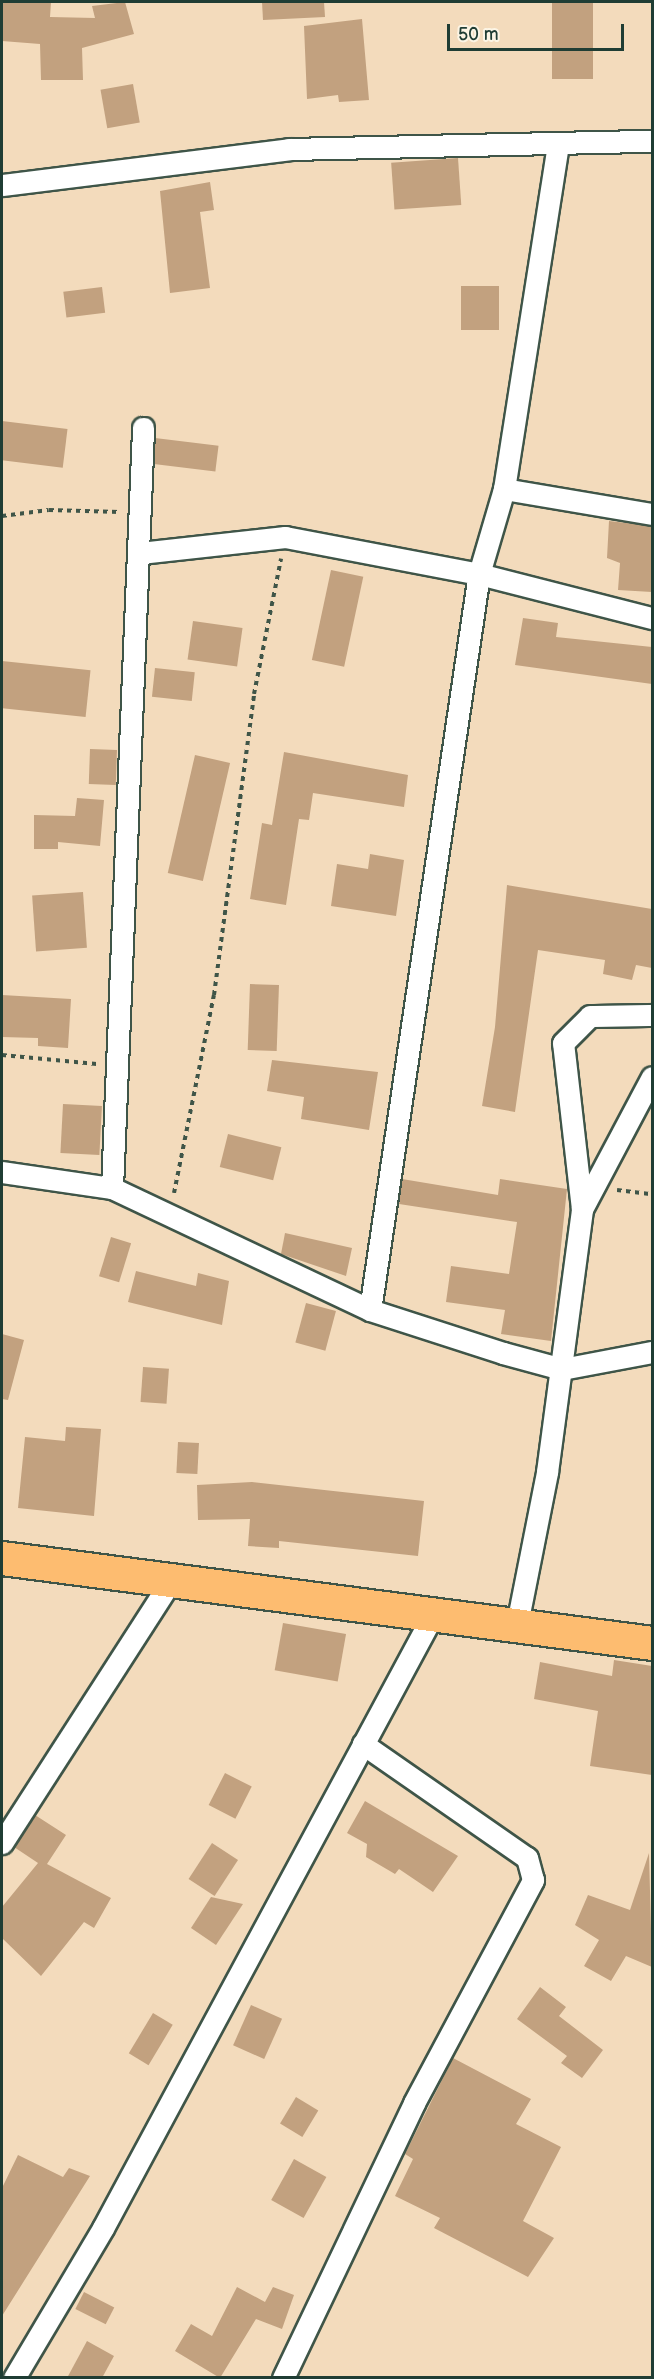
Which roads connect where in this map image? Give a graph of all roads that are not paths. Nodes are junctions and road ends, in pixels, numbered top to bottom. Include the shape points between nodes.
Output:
1 (652, 141) edge
2 (558, 146) junction
3 (2, 185) edge
4 (143, 428) dead end
5 (504, 489) junction
6 (652, 513) edge
7 (140, 553) junction
8 (479, 574) junction
9 (652, 618) edge
10 (652, 1015) edge
11 (652, 1077) edge
12 (2, 1172) edge
13 (112, 1188) junction
14 (582, 1209) junction
15 (370, 1311) junction
16 (652, 1352) edge
17 (562, 1368) junction
18 (2, 1558) edge
19 (173, 1578) junction
20 (435, 1611) junction
21 (517, 1624) junction
22 (652, 1643) edge
23 (363, 1744) junction
24 (2, 1843) edge
25 (14, 2378) edge
26 (283, 2378) edge

1 - 2 street
2 - 3 street via 289,149
2 - 5 street
4 - 7 street
5 - 6 street
5 - 8 street
7 - 8 street via 285,537
7 - 13 street
8 - 9 street
8 - 15 street
10 - 14 street via 590,1016 563,1043
11 - 14 street
12 - 13 street
13 - 15 street via 170,1212
14 - 17 street
15 - 17 street
16 - 17 street
17 - 21 street
18 - 19 highway
19 - 20 highway
19 - 24 street
20 - 21 highway
20 - 23 street
21 - 22 highway
23 - 25 street via 103,2228
23 - 26 street via 527,1858 533,1880 414,2103

